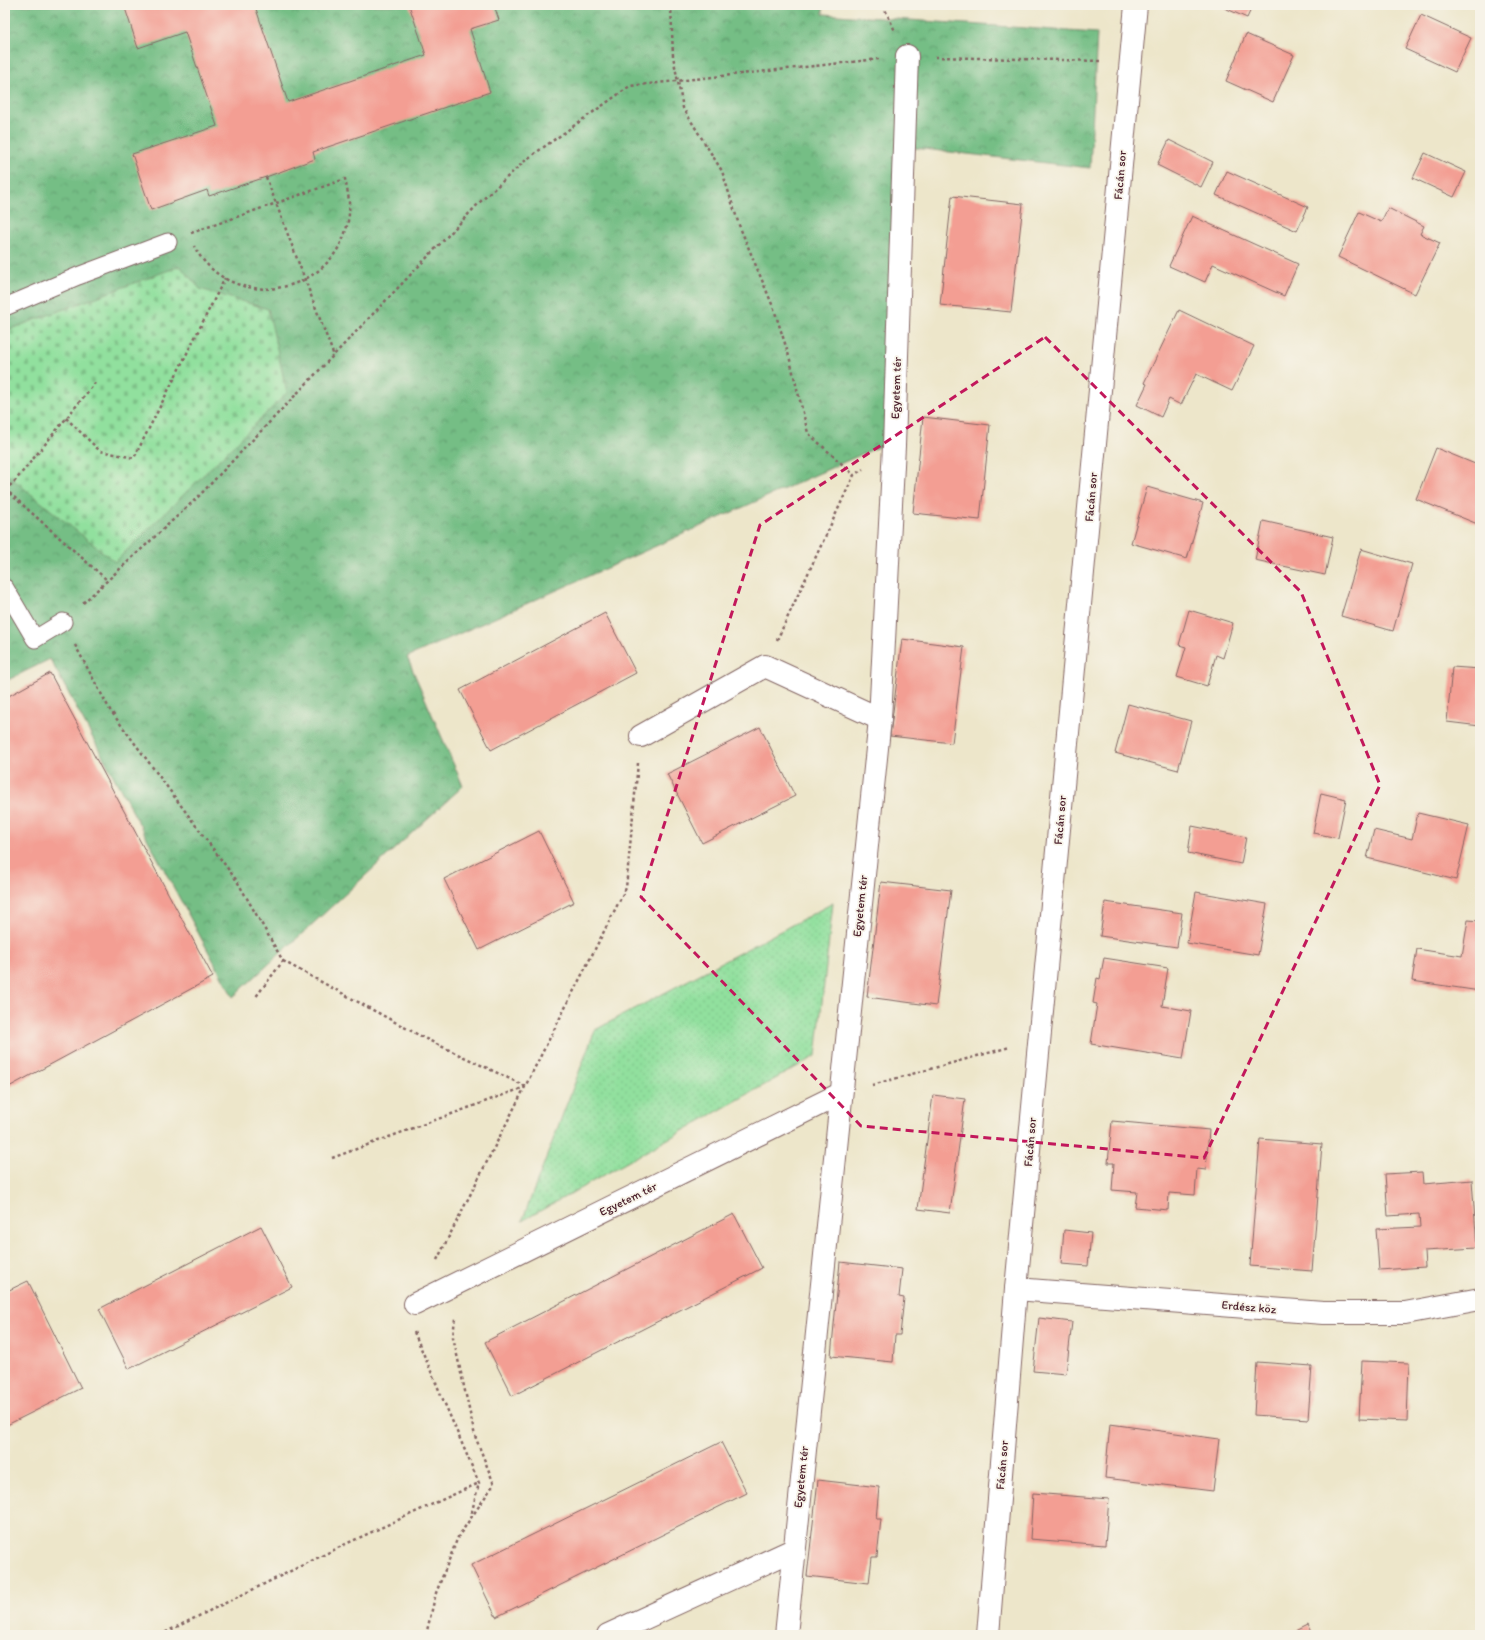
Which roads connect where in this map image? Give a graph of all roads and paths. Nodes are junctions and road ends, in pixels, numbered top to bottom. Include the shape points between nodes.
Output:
1 (671, 5) edge
2 (1136, 5) edge
3 (907, 56) junction
4 (1131, 62) junction
5 (677, 81) junction
6 (266, 177) dead end
7 (275, 202) junction
8 (188, 234) junction
9 (168, 242) joint
10 (225, 278) junction
11 (305, 279) junction
12 (5, 307) edge
13 (334, 356) junction
14 (95, 383) dead end
15 (66, 418) junction
16 (5, 490) edge
17 (108, 581) junction
18 (5, 588) edge
19 (63, 622) junction
20 (765, 666) junction
21 (880, 719) junction
22 (641, 736) joint
23 (283, 961) junction
24 (255, 998) dead end
25 (1007, 1047) dead end
26 (525, 1086) junction
27 (840, 1094) junction
28 (332, 1158) dead end
29 (436, 1262) dead end
30 (459, 1282) junction
31 (1016, 1289) junction
32 (1480, 1299) edge
33 (415, 1304) dead end
34 (413, 1330) dead end
35 (479, 1484) junction
36 (471, 1518) junction
37 (793, 1550) junction
38 (160, 1635) edge
39 (426, 1635) edge
40 (608, 1635) edge
41 (786, 1635) edge
42 (988, 1635) edge

1 - 5 path via 673,56
2 - 4 street, Fácán sor
3 - 4 path
3 - 5 path
3 - 21 street, Egyetem tér via 894,446
4 - 31 street, Fácán sor
5 - 13 path via 630,86 527,159 481,201
5 - 20 path via 683,108 722,171 739,225 774,309 789,356 808,433 854,475
6 - 7 path
7 - 8 path
7 - 11 path
7 - 11 path via 345,179 349,200 348,221 343,238 332,258 316,273
8 - 9 path
8 - 10 path via 198,253 213,270
9 - 12 lane
10 - 11 path via 253,288 275,289
10 - 15 path via 134,458 100,451
11 - 13 path
13 - 17 path via 198,497
14 - 15 path
15 - 16 path
16 - 17 path
17 - 19 path
18 - 19 lane via 35,639
19 - 23 path via 110,710 237,881
20 - 21 street
20 - 22 street
21 - 27 street, Egyetem tér
22 - 26 path via 626,888
23 - 24 path
23 - 26 path via 426,1039
25 - 27 path
26 - 28 path
26 - 29 path
27 - 30 street, Egyetem tér
27 - 37 street, Egyetem tér
30 - 33 street, Egyetem tér
30 - 36 path via 453,1337 475,1436 494,1484
31 - 32 street, Erdész köz via 1361,1314 1405,1313
31 - 42 street, Fácán sor
34 - 35 path
35 - 36 path
35 - 38 path via 352,1541
36 - 39 path via 458,1537 436,1593
37 - 40 street
37 - 41 street, Egyetem tér

